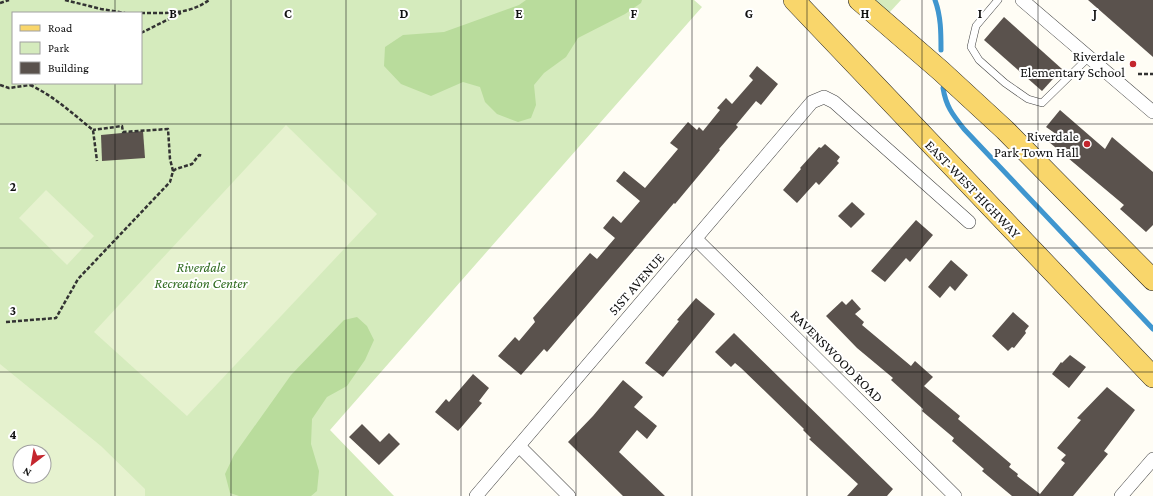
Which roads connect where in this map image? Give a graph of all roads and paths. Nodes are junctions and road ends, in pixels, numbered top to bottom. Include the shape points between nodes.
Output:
1 (9, 0) edge
2 (65, 0) edge
3 (209, 0) edge
4 (794, 0) edge
5 (859, 0) edge
6 (998, 0) edge
7 (1022, 0) edge
8 (0, 3) edge
9 (119, 12) edge
10 (182, 12) junction
11 (142, 13) edge
12 (142, 32) edge
13 (1089, 57) junction
14 (1138, 74) dead end
15 (1153, 74) edge
16 (33, 84) edge
17 (0, 85) edge
18 (30, 85) junction
19 (1153, 112) edge
20 (93, 130) junction
21 (203, 156) dead end
22 (97, 161) dead end
23 (173, 171) junction
24 (969, 222) dead end
25 (696, 239) junction
26 (1153, 280) edge
27 (6, 322) dead end
28 (1153, 377) edge
29 (518, 446) junction
30 (1153, 459) edge
31 (476, 496) edge
32 (569, 496) edge
33 (955, 496) edge
34 (1121, 496) edge

1 - 8 path
2 - 9 path
3 - 10 path
4 - 28 main road, EAST-WEST HIGHWAY
5 - 26 main road via 1005,130
6 - 13 lane via 976,26 971,47 979,60 1028,99 1042,103
7 - 13 street
10 - 11 path
10 - 12 path
13 - 19 street
14 - 15 path
16 - 18 path
17 - 18 path via 10,88
18 - 20 path via 54,99
20 - 22 path
20 - 23 path via 122,126 122,132 168,130
21 - 23 path via 199,155 192,164
23 - 27 path via 170,182 78,279 56,318
24 - 25 street, 51ST AVENUE via 834,102 824,98 812,102
25 - 29 street, 51ST AVENUE
25 - 33 street, RAVENSWOOD ROAD
29 - 31 street, 51ST AVENUE
29 - 32 street
30 - 34 street

